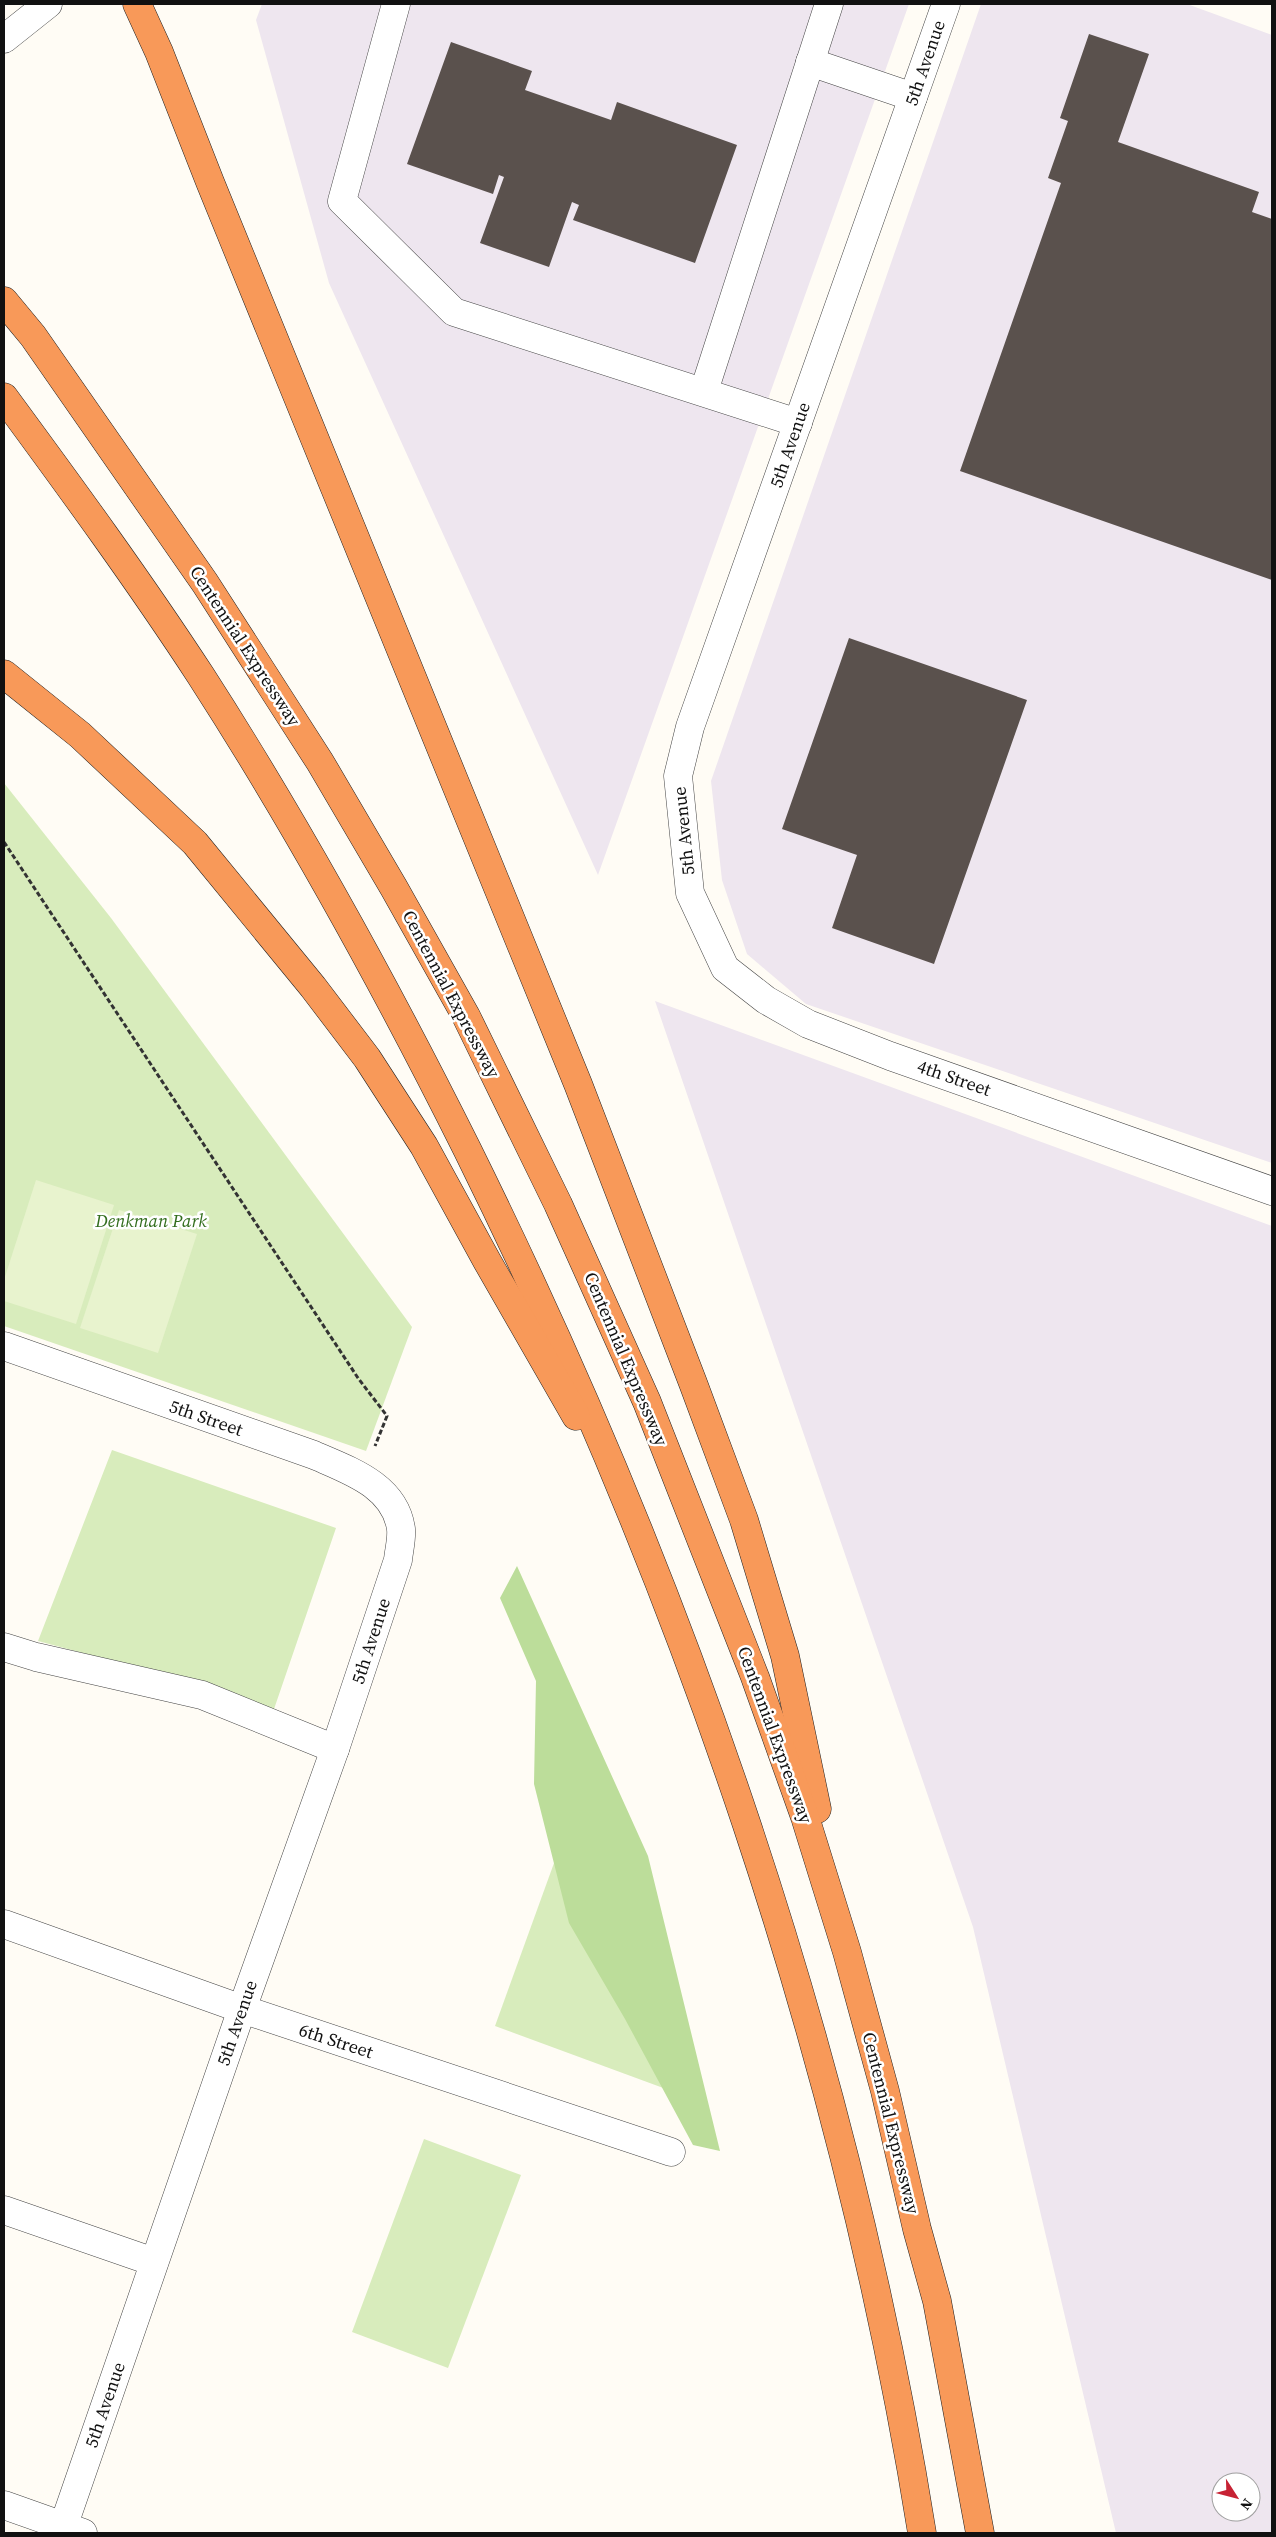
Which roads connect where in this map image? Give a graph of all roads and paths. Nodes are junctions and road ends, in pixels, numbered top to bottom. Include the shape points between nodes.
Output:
1 (48, 4) edge
2 (137, 4) edge
3 (396, 4) edge
4 (829, 4) edge
5 (946, 4) edge
6 (4, 39) edge
7 (810, 62) junction
8 (913, 98) junction
9 (4, 302) edge
10 (704, 391) junction
11 (4, 397) edge
12 (798, 423) junction
13 (4, 674) edge
14 (4, 842) edge
15 (690, 893) joint
16 (1272, 1191) edge
17 (4, 1346) edge
18 (360, 1476) junction
19 (396, 1511) joint
20 (631, 1512) junction
21 (4, 1647) edge
22 (335, 1749) junction
23 (4, 1924) edge
24 (847, 1952) junction
25 (242, 2009) junction
26 (671, 2152) dead end
27 (4, 2210) edge
28 (154, 2262) junction
29 (4, 2505) edge
30 (69, 2531) edge
31 (922, 2533) edge
32 (980, 2533) edge

1 - 6 street
2 - 24 highway via 578,1084 744,1520 785,1656
3 - 10 street via 342,201 454,312
4 - 7 street
5 - 8 street, 5th Avenue
7 - 8 street
7 - 10 street
8 - 12 street, 5th Avenue
9 - 24 highway, Centennial Expressway via 33,336 205,583 320,762 466,1016 558,1204 647,1402 755,1677
10 - 12 street
11 - 20 highway via 82,503 201,677 351,926 513,1243 575,1376
12 - 15 street, 5th Avenue via 690,728 678,776
13 - 20 highway via 87,742 196,843 367,1058 424,1146 486,1261
14 - 18 path via 358,1378 387,1416
15 - 16 street, 4th Street via 725,968 766,1000 808,1024
17 - 18 street, 5th Street via 314,1455
18 - 19 street, 5th Street via 383,1492
19 - 22 street, 5th Avenue via 401,1530 398,1560
20 - 31 highway via 756,1849 798,1986 854,2196
21 - 22 street via 202,1695
22 - 25 street, 5th Avenue
23 - 25 street, 6th Street
24 - 32 highway, Centennial Expressway via 937,2301
25 - 26 street, 6th Street
25 - 28 street, 5th Avenue
27 - 28 street
28 - 30 street, 5th Avenue
29 - 30 street

